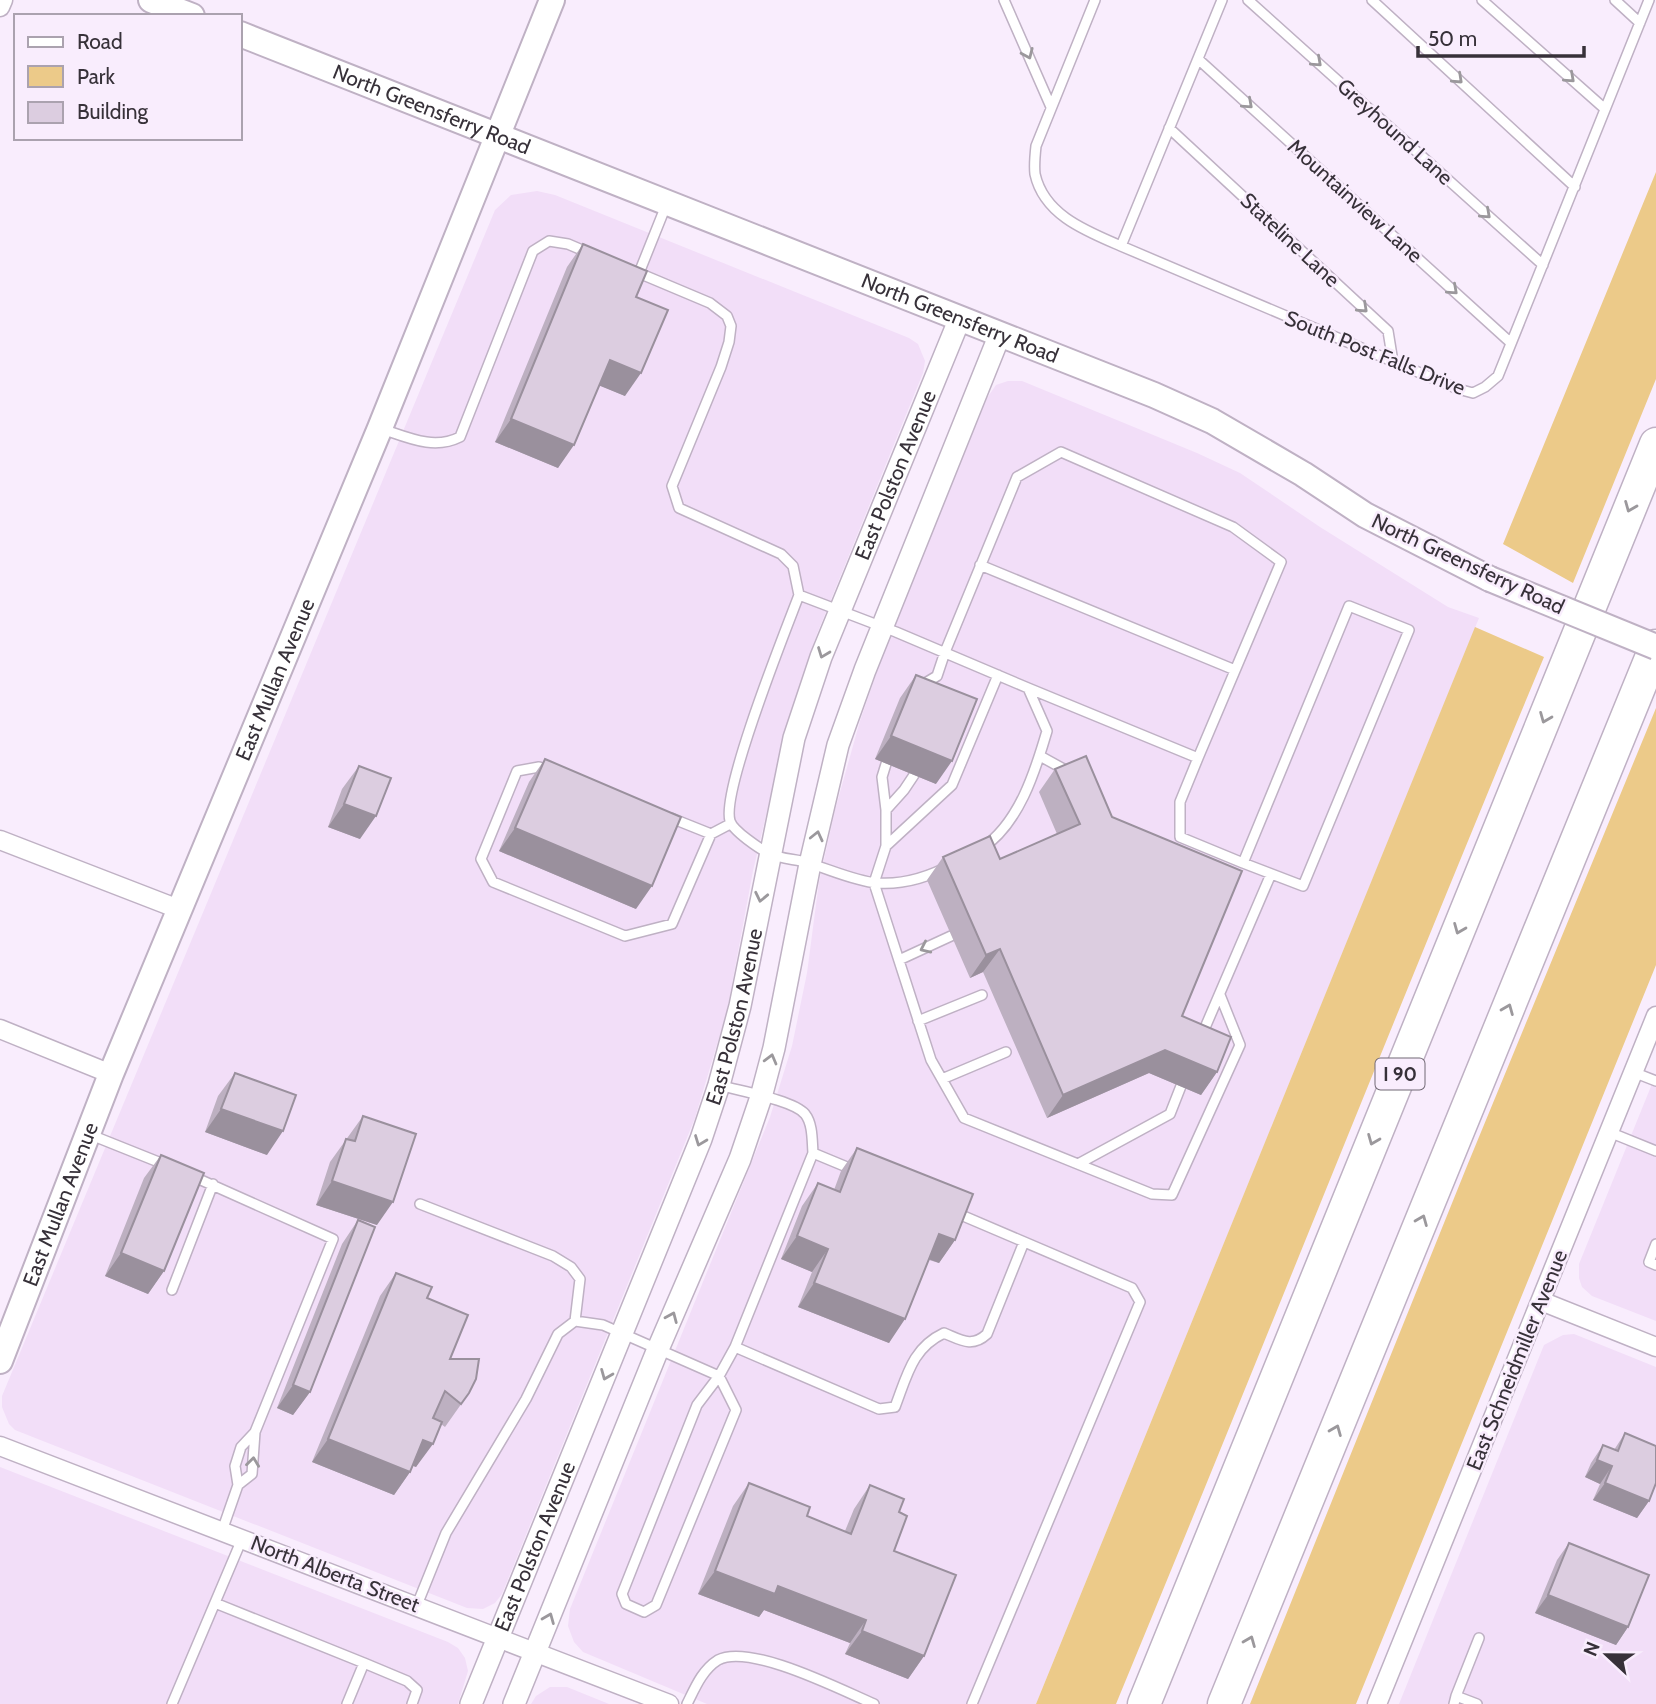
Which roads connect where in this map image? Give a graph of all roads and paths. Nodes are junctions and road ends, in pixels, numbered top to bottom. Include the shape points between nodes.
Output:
1 (3, 0) edge
2 (151, 0) edge
3 (552, 0) edge
4 (1004, 0) edge
5 (1095, 0) edge
6 (1222, 0) edge
7 (1248, 0) edge
8 (1372, 0) edge
9 (1482, 0) edge
10 (1615, 0) edge
11 (1649, 0) edge
12 (0, 7) edge
13 (187, 14) edge
14 (1640, 23) junction
15 (242, 35) edge
16 (1198, 59) junction
17 (1051, 107) junction
18 (1605, 109) junction
19 (1169, 128) junction
20 (497, 134) junction
21 (1574, 187) junction
22 (667, 202) junction
23 (1121, 246) junction
24 (603, 258) edge
25 (1543, 265) junction
26 (627, 268) edge
27 (639, 273) junction
28 (960, 318) junction
29 (1000, 334) junction
30 (1511, 343) junction
31 (1393, 362) junction
32 (380, 428) junction
33 (1656, 444) edge
34 (980, 565) junction
35 (799, 595) junction
36 (841, 610) junction
37 (882, 626) junction
38 (1656, 647) edge
39 (945, 652) junction
40 (1235, 670) junction
41 (998, 675) junction
42 (1028, 688) junction
43 (915, 695) edge
44 (1040, 756) junction
45 (1198, 758) junction
46 (886, 764) dead end
47 (914, 775) dead end
48 (564, 776) edge
49 (1082, 779) edge
50 (886, 810) junction
51 (662, 815) edge
52 (730, 824) junction
53 (710, 834) junction
54 (1180, 837) junction
55 (0, 840) edge
56 (1169, 842) edge
57 (886, 846) junction
58 (770, 854) junction
59 (1243, 863) junction
60 (810, 864) junction
61 (1271, 874) junction
62 (874, 883) junction
63 (181, 910) junction
64 (951, 936) dead end
65 (899, 960) junction
66 (982, 995) dead end
67 (1220, 995) junction
68 (1656, 1016) edge
69 (918, 1021) junction
70 (0, 1029) edge
71 (1194, 1051) edge
72 (1006, 1052) dead end
73 (1633, 1072) junction
74 (111, 1074) junction
75 (942, 1079) junction
76 (1656, 1081) edge
77 (719, 1085) junction
78 (1181, 1086) dead end
79 (761, 1097) junction
80 (1609, 1132) junction
81 (88, 1133) junction
82 (1656, 1151) edge
83 (813, 1153) junction
84 (1078, 1164) junction
85 (863, 1174) edge
86 (213, 1184) junction
87 (421, 1204) dead end
88 (950, 1210) edge
89 (1024, 1242) junction
90 (1656, 1244) edge
91 (1656, 1265) edge
92 (172, 1290) dead end
93 (1541, 1301) junction
94 (575, 1321) junction
95 (623, 1335) junction
96 (735, 1347) junction
97 (1656, 1347) edge
98 (658, 1349) junction
99 (0, 1361) edge
100 (719, 1376) junction
101 (255, 1432) junction
102 (0, 1446) edge
103 (238, 1485) junction
104 (222, 1531) junction
105 (242, 1539) junction
106 (215, 1603) junction
107 (417, 1605) junction
108 (498, 1636) junction
109 (1479, 1637) dead end
110 (535, 1651) junction
111 (364, 1663) junction
112 (1455, 1700) edge
113 (172, 1704) edge
114 (347, 1704) edge
115 (412, 1704) edge
116 (471, 1704) edge
117 (514, 1704) edge
118 (669, 1704) edge
119 (687, 1704) edge
120 (874, 1704) edge
121 (971, 1704) edge
122 (1144, 1704) edge
123 (1224, 1704) edge
124 (1377, 1704) edge
125 (1477, 1704) edge

1 - 12 street
2 - 13 main road
3 - 20 main road, East Mullan Avenue
4 -> 17 lane
5 - 17 lane, South Post Falls Drive
6 - 16 lane
7 -> 25 lane, Greyhound Lane
8 -> 21 lane
9 -> 18 lane
10 - 14 lane
11 - 14 lane, South Post Falls Drive
14 - 18 lane, South Post Falls Drive
15 - 20 main road, North Greensferry Road
16 - 19 lane
16 -> 30 lane, Mountainview Lane
17 - 23 lane, South Post Falls Drive via 1035,146 1035,172 1042,194 1079,228
18 - 21 lane, South Post Falls Drive
19 - 23 lane
19 -> 31 lane, Stateline Lane via 1388,331
20 - 22 main road, North Greensferry Road
20 - 32 main road, East Mullan Avenue
21 - 25 lane, South Post Falls Drive
22 - 27 lane
22 - 28 main road, North Greensferry Road
23 - 31 lane, South Post Falls Drive
24 - 32 lane via 549,241 533,251 460,437 447,444 421,442
25 - 30 lane, South Post Falls Drive
26 - 27 lane
27 - 35 lane via 710,303 732,326 672,486 679,508 781,554 793,566
28 - 29 main road, North Greensferry Road
28 - 36 street, East Polston Avenue
29 - 37 street, East Polston Avenue
29 - 38 main road, North Greensferry Road, bridge via 1212,421 1427,549
30 - 31 lane, South Post Falls Drive via 1498,376 1473,393
32 - 63 main road, East Mullan Avenue
33 -> 122 highway, I 90
34 - 39 lane
34 - 40 lane
34 - 40 lane via 1017,477 1061,452 1233,527 1281,562
35 - 36 lane
35 - 52 lane via 733,785
36 - 37 lane
36 -> 58 street, East Polston Avenue via 794,738
37 - 39 lane
60 -> 37 street, East Polston Avenue via 838,745
123 -> 38 highway
39 - 41 lane
39 - 43 lane via 939,680 918,687
40 - 45 lane
41 - 42 lane
41 - 57 lane via 952,785
42 - 44 lane via 1047,731
42 - 45 lane
44 - 49 lane
44 - 62 lane via 1025,793 983,848 936,873 900,884
45 - 54 lane via 1180,802
46 - 50 lane via 882,777
47 - 50 lane
48 - 53 lane via 539,766 517,771 481,859 493,882 625,936 672,924
50 - 57 lane
51 - 53 lane
52 - 53 lane
52 - 58 lane
54 - 56 lane
54 - 59 lane
55 - 63 street
57 - 62 lane
58 - 60 lane
58 -> 77 street, East Polston Avenue
59 - 61 lane
59 - 61 lane via 1349,606 1409,630 1303,886
60 - 62 lane
79 -> 60 street, East Polston Avenue
61 - 67 lane
62 - 65 lane
63 - 74 main road, East Mullan Avenue
64 -> 65 lane
65 - 69 lane
66 - 69 lane
67 - 71 lane
67 - 84 lane via 1240,1045 1172,1195 1152,1194
68 - 73 street, East Schneidmiller Avenue
69 - 75 lane
70 - 74 street
72 - 75 lane
73 - 76 lane
73 - 80 street, East Schneidmiller Avenue
74 - 81 main road, East Mullan Avenue
75 - 84 lane via 964,1118
77 - 79 lane
77 -> 95 street, East Polston Avenue
78 - 84 lane via 1170,1114
79 - 83 lane via 790,1103 805,1115
98 -> 79 street, East Polston Avenue via 740,1159
80 - 82 lane
80 - 93 street, East Schneidmiller Avenue
81 - 86 lane
81 - 99 main road, East Mullan Avenue
83 - 85 lane
83 - 96 lane
86 - 92 lane
86 - 101 lane via 333,1239
87 - 94 lane via 571,1266 580,1279
88 - 89 lane
89 - 96 lane via 987,1334 969,1343 944,1333 929,1340 916,1356 895,1407 879,1409
89 - 121 lane via 1132,1288 1140,1302
90 - 91 lane via 1649,1262
93 - 97 street
93 - 124 street, East Schneidmiller Avenue
94 - 95 lane via 603,1325
94 - 107 lane via 558,1334 526,1399 446,1533
95 - 98 lane
95 -> 108 street, East Polston Avenue
96 - 100 lane
98 - 100 lane
110 -> 98 street, East Polston Avenue
100 - 100 lane via 697,1405 622,1594 626,1604 644,1612 656,1605 736,1410
101 - 103 lane via 241,1447 235,1466
103 -> 101 lane via 252,1474
102 - 104 street, North Alberta Street
103 - 104 lane
104 - 105 street, North Alberta Street
105 - 106 lane
105 - 107 street, North Alberta Street
106 - 111 lane
106 - 113 lane
107 - 108 street, North Alberta Street
108 - 110 street, North Alberta Street
108 - 116 street, East Polston Avenue
109 - 112 lane
110 - 117 street, East Polston Avenue
110 - 118 street, North Alberta Street
111 - 114 lane
111 - 115 lane via 407,1681 417,1690
112 - 125 lane
119 - 120 lane via 704,1671 720,1659 735,1657 764,1658

